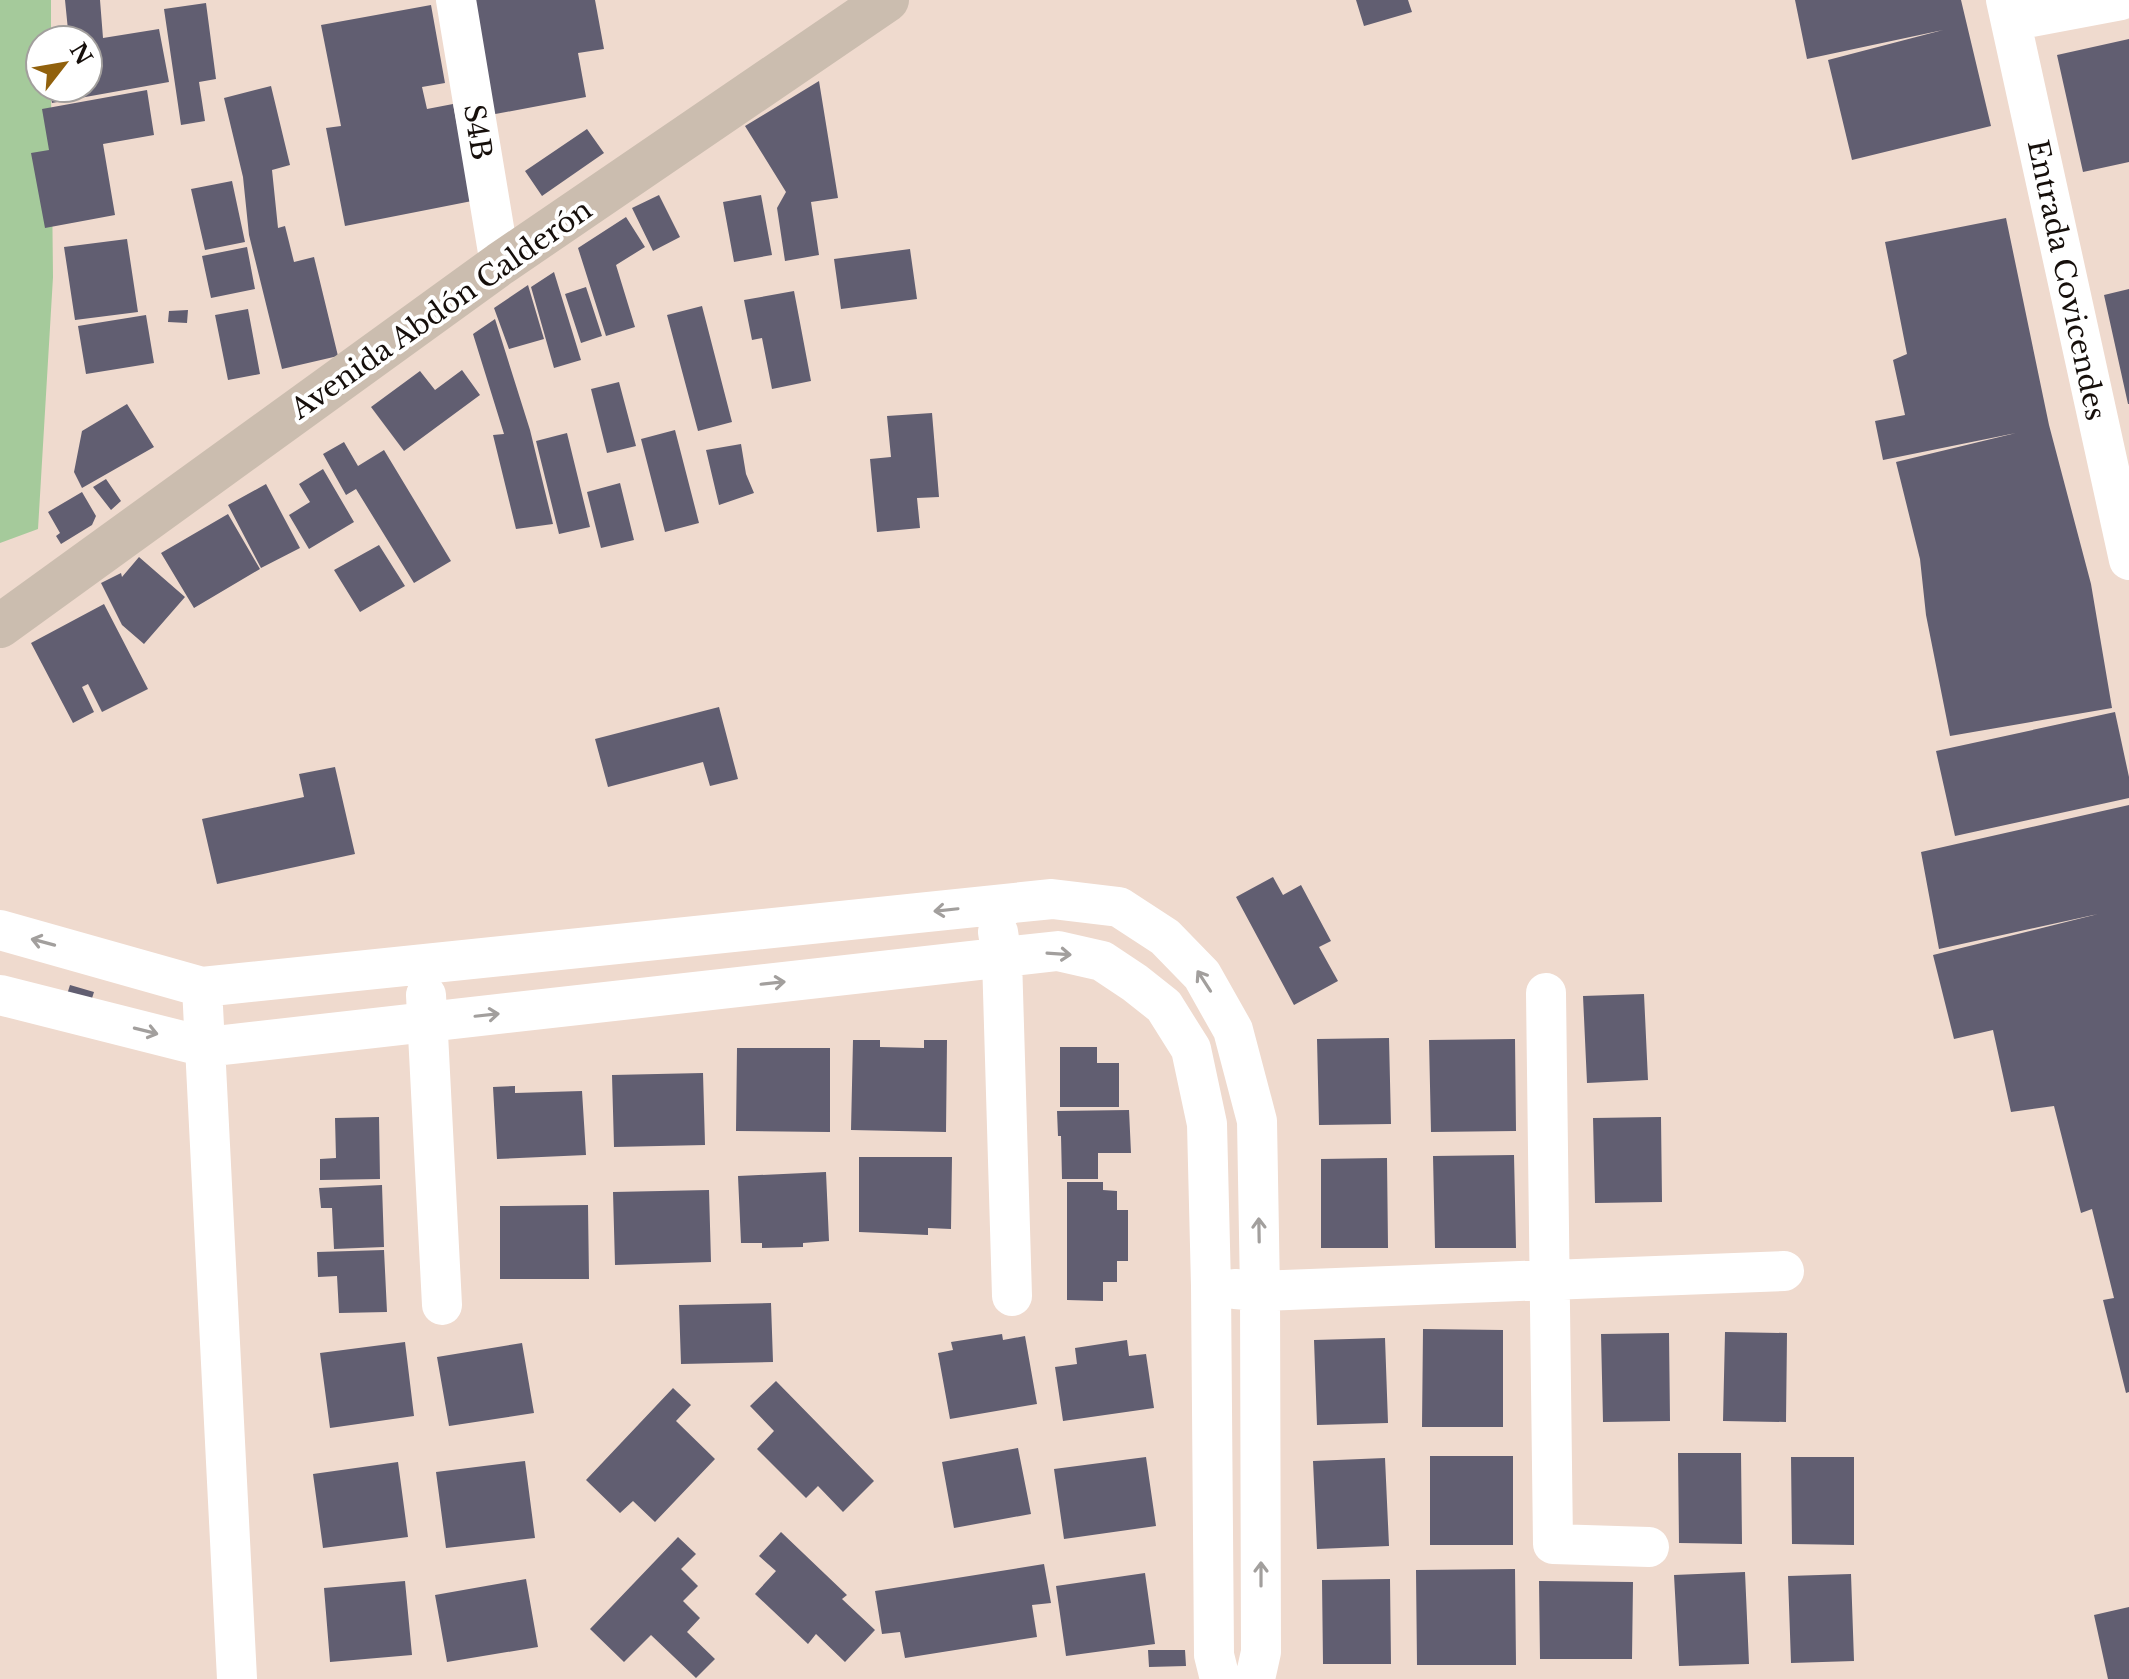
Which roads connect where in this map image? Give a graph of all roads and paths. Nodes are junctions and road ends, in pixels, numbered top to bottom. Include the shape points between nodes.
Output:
1 (456, 0) edge
2 (887, 0) edge
3 (2121, 0) edge
4 (2008, 11) edge
5 (500, 264) junction
6 (2129, 560) edge
7 (0, 626) edge
8 (994, 905) junction
9 (0, 930) edge
10 (720, 932) junction
11 (1002, 958) junction
12 (422, 964) junction
13 (202, 987) junction
14 (731, 988) junction
15 (1546, 993) dead end
16 (0, 995) edge
17 (429, 1022) junction
18 (206, 1047) junction
19 (1784, 1271) dead end
20 (1551, 1279) junction
21 (1211, 1286) junction
22 (1260, 1291) junction
23 (1012, 1296) dead end
24 (442, 1305) dead end
25 (1212, 1420) junction
26 (1260, 1424) junction
27 (1649, 1547) dead end
28 (237, 1679) edge
29 (1220, 1679) edge
30 (1255, 1679) edge

1 - 5 street, S4B
2 - 5 street, Avenida Abdón Calderón
3 - 4 street
4 - 6 street, Entrada Covicendes
5 - 7 street, Avenida Abdón Calderón
8 -> 10 street
8 - 11 street
22 -> 8 street via 1257,1121 1233,1030 1202,975 1165,937 1119,907 1052,899
13 -> 9 street
10 - 12 street
10 - 14 street
14 -> 11 street
11 -> 21 street via 1058,951 1102,961 1164,1006 1191,1049 1207,1124
11 - 23 street
12 - 13 street
12 - 17 street
13 - 18 street
17 -> 14 street
15 - 20 street
16 -> 18 street
17 - 18 street
17 - 24 street
18 - 28 street
19 - 20 street
20 - 22 street
20 - 27 street via 1553,1544
21 - 22 street
21 - 25 street
22 - 26 street
25 - 26 street
25 - 29 street via 1214,1655
30 -> 26 street via 1261,1652

